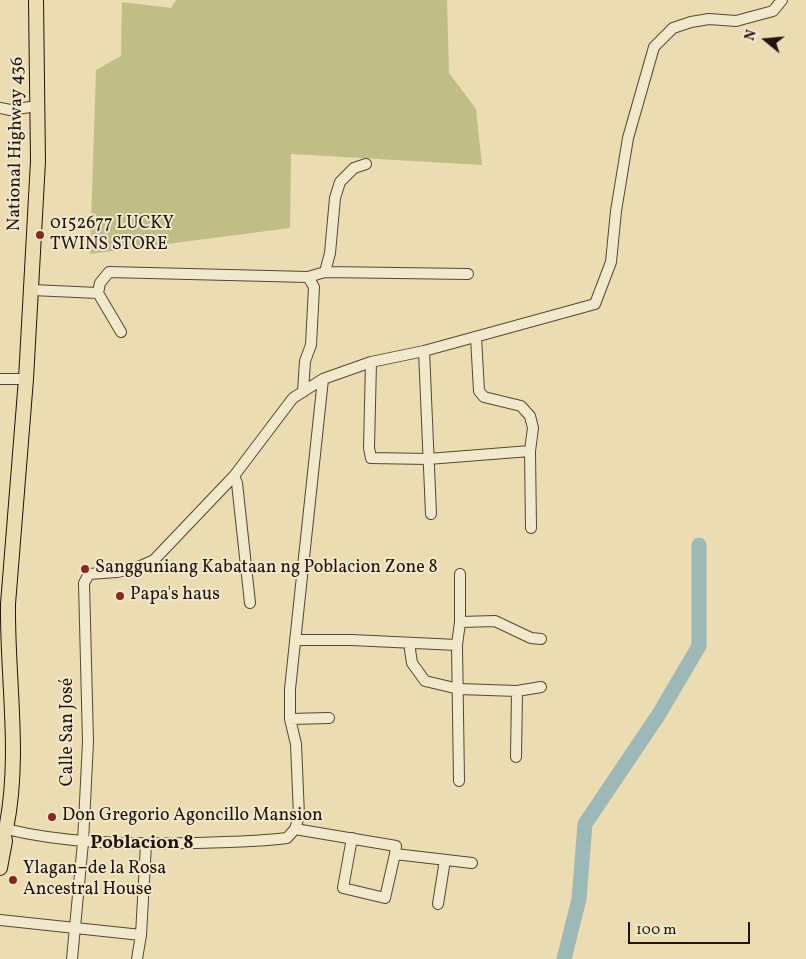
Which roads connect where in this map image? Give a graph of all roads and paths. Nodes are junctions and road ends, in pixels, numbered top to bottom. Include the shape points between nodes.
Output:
1 (36, 0) edge
2 (782, 0) edge
3 (37, 106) junction
4 (0, 108) edge
5 (366, 164) dead end
6 (324, 272) junction
7 (468, 274) dead end
8 (308, 277) junction
9 (32, 290) junction
10 (98, 293) junction
11 (121, 332) dead end
12 (476, 337) junction
13 (424, 351) junction
14 (371, 362) junction
15 (0, 379) edge
16 (26, 379) junction
17 (323, 379) junction
18 (303, 392) junction
19 (530, 451) junction
20 (428, 459) junction
21 (234, 476) junction
22 (431, 514) dead end
23 (530, 528) dead end
24 (460, 574) dead end
25 (250, 603) dead end
26 (460, 622) junction
27 (541, 639) dead end
28 (294, 640) junction
29 (4, 641) edge
30 (409, 643) junction
31 (457, 645) junction
32 (542, 687) dead end
33 (459, 689) junction
34 (517, 691) junction
35 (329, 718) dead end
36 (290, 719) junction
37 (516, 757) dead end
38 (458, 781) dead end
39 (295, 828) junction
40 (3, 831) edge
41 (352, 838) junction
42 (83, 842) junction
43 (146, 844) junction
44 (395, 854) junction
45 (445, 860) junction
46 (472, 864) dead end
47 (0, 868) edge
48 (438, 904) dead end
49 (0, 920) edge
50 (76, 927) junction
51 (140, 935) junction
52 (72, 959) edge
53 (137, 959) edge

1 - 3 main road, National Highway 436
2 - 12 street via 773,11 736,21 709,19 673,28 654,47 628,138 611,262 596,304
3 - 4 street via 10,110
3 - 9 main road, National Highway 436
5 - 6 street via 354,168 340,182 335,198 330,253
6 - 7 street
6 - 8 street
8 - 10 street via 109,272 100,283
8 - 18 street via 314,288 311,345 305,361
9 - 10 street
9 - 16 main road, National Highway 436
10 - 11 street
12 - 13 street
12 - 19 street via 478,392 484,397 521,406 530,416 533,428
13 - 14 street
13 - 20 street
14 - 17 street
14 - 20 street via 370,458
15 - 16 street
16 - 29 main road, National Highway 436
17 - 18 street
17 - 28 street
18 - 21 street via 293,398
19 - 20 street
19 - 23 street
20 - 22 street
21 - 25 street
21 - 42 street, Calle San José via 154,560 136,568 89,574 84,583 88,742
24 - 26 street
26 - 27 street via 495,622 531,638
26 - 31 street
28 - 30 street
28 - 36 street
29 - 40 main road, National Highway 436 via 12,796
30 - 31 street
30 - 33 street via 412,664 425,681
31 - 33 street
32 - 34 street
33 - 34 street
33 - 38 street
34 - 37 street
35 - 36 street
36 - 39 street via 296,744 299,799
39 - 41 street
39 - 43 street via 287,838 267,841
40 - 42 street
40 - 47 main road, National Highway 436
41 - 44 street via 396,846
41 - 44 street via 343,888 385,898
42 - 43 street
42 - 50 street, Calle San José
43 - 51 street
44 - 45 street
45 - 46 street
45 - 48 street
49 - 50 street
50 - 51 street
50 - 52 street, Calle San José
51 - 53 street

